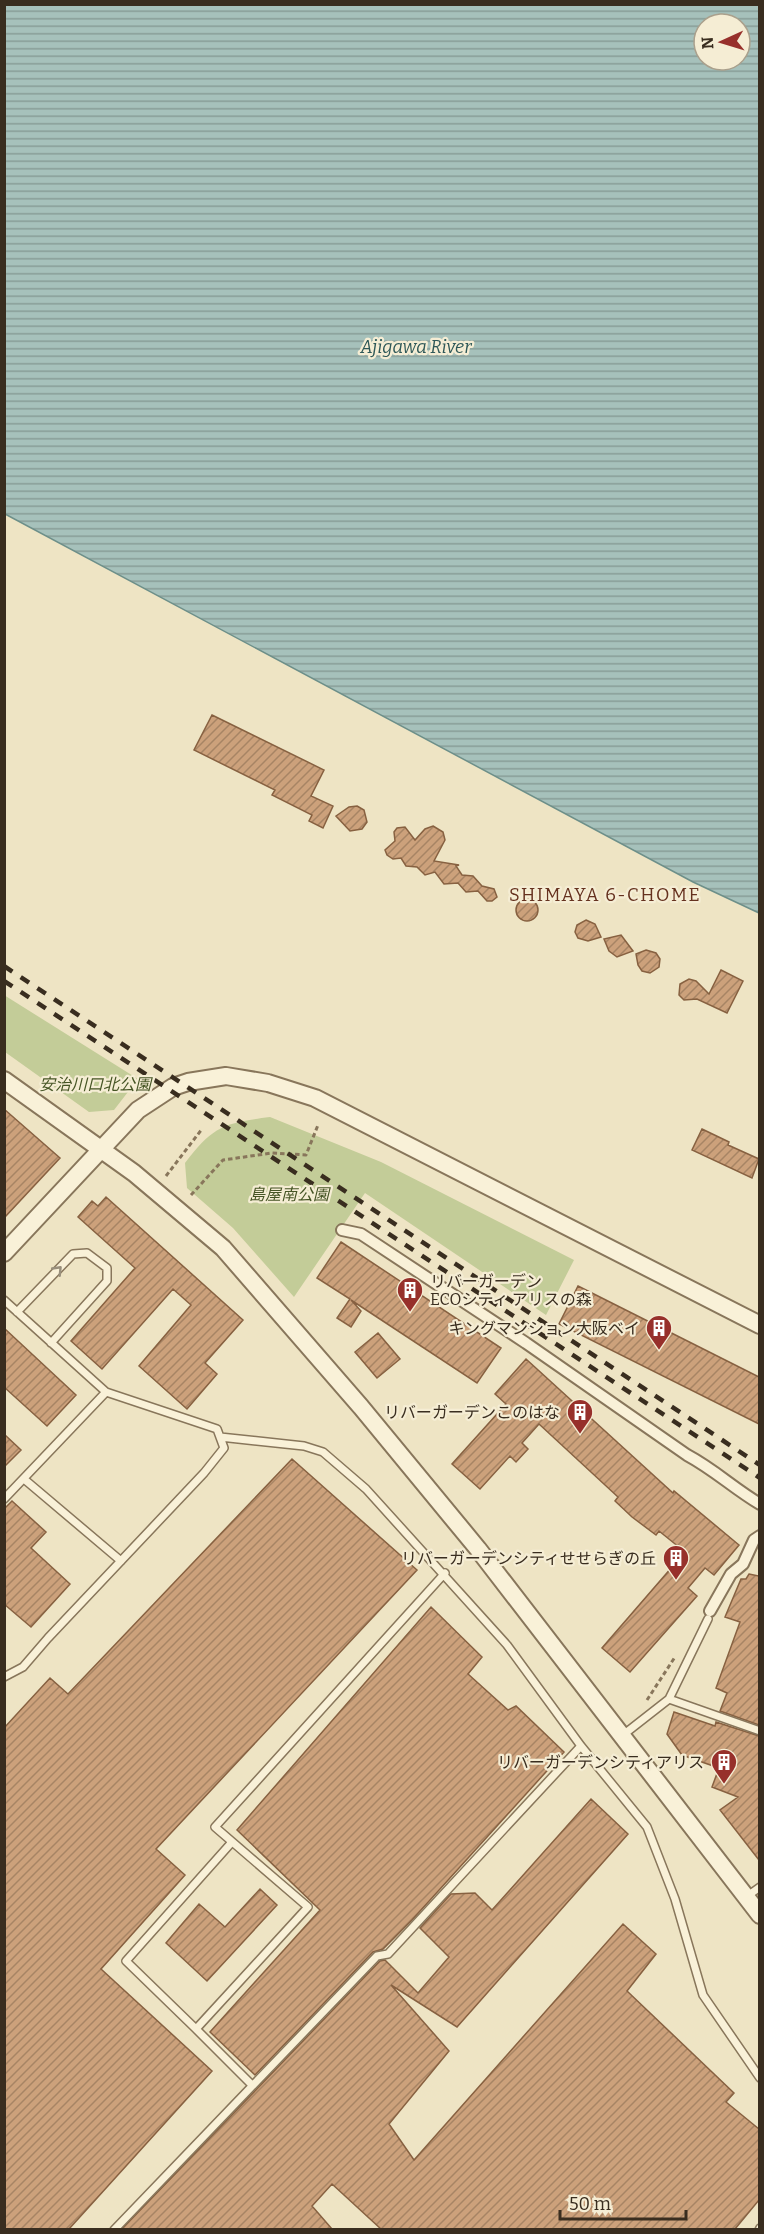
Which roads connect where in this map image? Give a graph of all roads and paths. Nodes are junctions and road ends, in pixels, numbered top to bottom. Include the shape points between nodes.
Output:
1 (4, 1080) edge
2 (318, 1125) dead end
3 (202, 1130) dead end
4 (100, 1148) junction
5 (166, 1176) dead end
6 (190, 1195) dead end
7 (342, 1230) dead end
8 (4, 1253) edge
9 (4, 1300) edge
10 (17, 1312) junction
11 (759, 1325) edge
12 (51, 1342) junction
13 (106, 1392) junction
14 (220, 1437) junction
15 (24, 1479) junction
16 (4, 1499) edge
17 (759, 1504) edge
18 (759, 1536) edge
19 (121, 1561) junction
20 (445, 1574) junction
21 (709, 1615) joint
22 (677, 1654) dead end
23 (4, 1677) edge
24 (669, 1699) junction
25 (641, 1709) dead end
26 (759, 1731) edge
27 (623, 1735) junction
28 (580, 1746) junction
29 (232, 1842) junction
30 (753, 1892) edge
31 (759, 1915) edge
32 (196, 2029) junction
33 (759, 2078) edge
34 (252, 2085) junction
35 (114, 2229) edge

1 - 4 street
2 - 6 path via 306,1155 272,1153 223,1160
3 - 5 path
4 - 8 street
4 - 11 street via 138,1110 188,1082 226,1076 268,1083 315,1098
4 - 27 street via 223,1248 463,1531
7 - 17 street via 361,1234 526,1342 687,1455 714,1469
9 - 10 lane
10 - 12 lane
10 -> 12 lane via 73,1254 87,1253 107,1268 107,1281
12 - 13 lane
13 - 14 lane via 217,1429
13 - 15 lane
14 - 19 lane via 224,1448
14 - 20 lane via 304,1446 323,1452 366,1489
15 - 16 lane
15 - 19 lane
18 - 21 street via 743,1563 731,1574
19 - 23 lane via 23,1667
20 - 28 lane via 507,1645
20 - 29 lane via 215,1827
21 - 24 lane
22 - 25 path
24 - 26 lane
24 - 27 lane
27 - 30 street
28 - 33 lane via 647,1827 675,1899 703,1995
28 - 34 lane via 388,1954 377,1956
29 - 32 lane via 126,1960
29 - 32 lane via 308,1907
30 - 31 street
32 - 34 lane
34 - 35 lane

